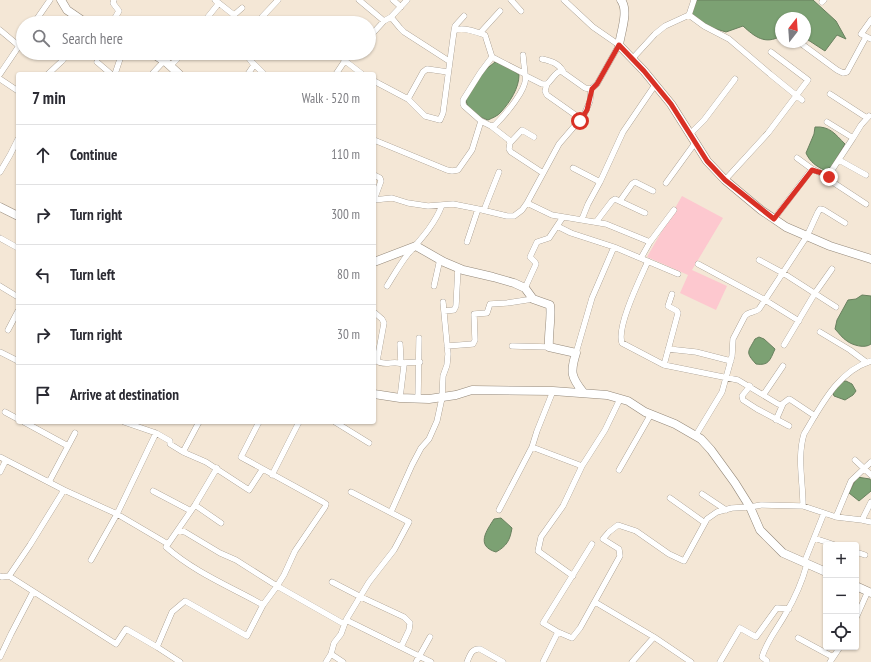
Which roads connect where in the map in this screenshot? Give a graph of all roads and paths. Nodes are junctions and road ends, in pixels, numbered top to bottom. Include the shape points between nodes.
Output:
1 (50, 0) edge
2 (61, 0) edge
3 (114, 0) edge
4 (278, 0) edge
5 (359, 0) edge
6 (393, 0) edge
7 (407, 0) edge
8 (511, 0) edge
9 (564, 0) edge
10 (621, 0) edge
11 (694, 0) edge
12 (217, 2) edge
13 (401, 7) junction
14 (242, 8) dead end
15 (500, 11) dead end
16 (521, 11) dead end
17 (689, 15) junction
18 (39, 16) edge
19 (76, 16) edge
20 (116, 16) edge
21 (208, 16) edge
22 (263, 16) edge
23 (391, 16) junction
24 (464, 16) dead end
25 (871, 20) edge
26 (384, 22) junction
27 (0, 30) edge
28 (376, 30) edge
29 (454, 31) junction
30 (480, 33) junction
31 (868, 38) edge
32 (16, 43) edge
33 (619, 45) junction
34 (807, 48) edge
35 (16, 50) edge
36 (772, 52) dead end
37 (523, 55) dead end
38 (492, 57) junction
39 (633, 58) junction
40 (63, 60) edge
41 (120, 60) edge
42 (162, 60) edge
43 (173, 60) edge
44 (344, 60) joint
45 (542, 60) dead end
46 (449, 61) junction
47 (98, 62) dead end
48 (253, 62) joint
49 (167, 64) junction
50 (563, 71) junction
51 (50, 72) edge
52 (108, 72) edge
53 (116, 72) edge
54 (155, 72) edge
55 (177, 72) edge
56 (249, 72) edge
57 (262, 72) edge
58 (337, 72) edge
59 (359, 72) edge
60 (448, 72) junction
61 (0, 74) edge
62 (526, 75) junction
63 (0, 79) edge
64 (735, 80) dead end
65 (376, 83) edge
66 (547, 84) junction
67 (656, 85) junction
68 (592, 89) junction
69 (16, 90) edge
70 (830, 94) dead end
71 (796, 96) junction
72 (408, 99) junction
73 (802, 100) dead end
74 (869, 116) edge
75 (581, 119) junction
76 (481, 120) junction
77 (827, 122) dead end
78 (491, 126) junction
79 (690, 134) junction
80 (534, 137) dead end
81 (853, 138) junction
82 (376, 141) edge
83 (510, 143) junction
84 (696, 143) junction
85 (16, 149) edge
86 (797, 158) dead end
87 (839, 160) junction
88 (574, 168) dead end
89 (812, 170) junction
90 (0, 172) edge
91 (499, 172) dead end
92 (543, 173) junction
93 (829, 173) junction
94 (866, 175) dead end
95 (376, 176) edge
96 (725, 180) junction
97 (600, 182) junction
98 (666, 183) dead end
99 (653, 190) dead end
100 (376, 195) edge
101 (376, 200) edge
102 (620, 201) junction
103 (527, 203) junction
104 (866, 204) dead end
105 (442, 205) junction
106 (0, 207) edge
107 (481, 209) junction
108 (674, 210) dead end
109 (645, 213) dead end
110 (16, 215) edge
111 (563, 217) junction
112 (582, 219) junction
113 (774, 219) junction
114 (596, 222) junction
115 (845, 223) dead end
116 (557, 226) junction
117 (807, 236) junction
118 (0, 238) edge
119 (467, 242) dead end
120 (650, 242) junction
121 (416, 246) junction
122 (16, 247) edge
123 (614, 247) junction
124 (641, 258) junction
125 (440, 259) junction
126 (871, 259) edge
127 (758, 260) dead end
128 (376, 261) edge
129 (648, 261) junction
130 (698, 264) dead end
131 (458, 268) junction
132 (832, 269) dead end
133 (783, 273) junction
134 (678, 274) dead end
135 (0, 286) edge
136 (388, 286) dead end
137 (434, 286) dead end
138 (525, 288) junction
139 (672, 294) dead end
140 (815, 294) junction
141 (16, 296) edge
142 (533, 299) junction
143 (765, 300) junction
144 (443, 302) dead end
145 (836, 307) dead end
146 (444, 311) junction
147 (376, 314) edge
148 (16, 315) edge
149 (799, 321) junction
150 (8, 330) dead end
151 (820, 332) dead end
152 (419, 338) dead end
153 (400, 344) dead end
154 (784, 345) dead end
155 (447, 346) junction
156 (512, 346) dead end
157 (549, 347) junction
158 (668, 349) junction
159 (0, 352) edge
160 (576, 354) junction
161 (16, 360) edge
162 (731, 361) junction
163 (869, 361) edge
164 (420, 362) junction
165 (402, 363) junction
166 (664, 364) junction
167 (783, 366) dead end
168 (727, 377) junction
169 (750, 386) junction
170 (553, 390) junction
171 (583, 392) junction
172 (376, 394) edge
173 (764, 394) junction
174 (400, 398) junction
175 (442, 398) junction
176 (418, 399) junction
177 (620, 399) junction
178 (783, 404) junction
179 (5, 412) dead end
180 (651, 414) junction
181 (815, 416) junction
182 (16, 418) edge
183 (776, 420) junction
184 (28, 424) edge
185 (130, 424) edge
186 (198, 424) edge
187 (258, 424) edge
188 (298, 424) edge
189 (338, 424) edge
190 (789, 426) dead end
191 (75, 433) dead end
192 (156, 433) junction
193 (696, 435) junction
194 (369, 443) dead end
195 (68, 446) junction
196 (532, 447) junction
197 (183, 452) junction
198 (0, 457) edge
199 (6, 460) junction
200 (855, 460) dead end
201 (871, 462) edge
202 (582, 466) junction
203 (217, 468) junction
204 (864, 469) junction
205 (262, 470) junction
206 (619, 470) dead end
207 (0, 472) edge
208 (272, 474) junction
209 (871, 475) edge
210 (49, 482) junction
211 (64, 490) junction
212 (153, 492) dead end
213 (351, 492) dead end
214 (702, 494) dead end
215 (670, 498) dead end
216 (871, 502) edge
217 (195, 505) junction
218 (803, 506) junction
219 (750, 507) junction
220 (499, 510) dead end
221 (726, 510) junction
222 (191, 511) junction
223 (391, 512) junction
224 (824, 513) junction
225 (117, 514) junction
226 (836, 517) junction
227 (862, 520) junction
228 (871, 522) edge
229 (221, 523) dead end
230 (705, 523) junction
231 (178, 530) junction
232 (814, 538) junction
233 (826, 542) edge
234 (168, 544) junction
235 (592, 544) dead end
236 (859, 553) edge
237 (865, 555) dead end
238 (91, 560) dead end
239 (805, 564) junction
240 (823, 571) edge
241 (0, 576) edge
242 (9, 576) junction
243 (573, 576) junction
244 (332, 582) dead end
245 (277, 586) junction
246 (859, 587) edge
247 (33, 592) junction
248 (869, 592) edge
249 (361, 597) junction
250 (594, 602) junction
251 (263, 605) junction
252 (789, 609) junction
253 (858, 614) edge
254 (345, 622) junction
255 (558, 632) junction
256 (430, 637) dead end
257 (654, 637) junction
258 (798, 638) dead end
259 (157, 647) junction
260 (401, 647) junction
261 (838, 650) edge
262 (331, 654) junction
263 (420, 656) junction
264 (0, 657) edge
265 (832, 660) edge
266 (180, 662) edge
267 (326, 662) edge
268 (343, 662) edge
269 (416, 662) edge
270 (431, 662) edge
271 (467, 662) edge
272 (503, 662) edge
273 (544, 662) edge
274 (632, 662) edge
275 (691, 662) edge
276 (720, 662) edge
277 (767, 662) edge

1 - 18 street
2 - 19 street via 67,10
3 - 20 street via 113,3 119,11
4 - 22 street
5 - 26 street
6 - 13 street
7 - 13 street
8 - 16 street
9 - 33 street
10 - 33 street via 625,13
11 - 17 street
12 - 14 street via 234,15
12 - 21 street
13 - 23 street
15 - 30 street
17 - 39 street via 655,34
17 - 71 street via 729,39
23 - 26 street
23 - 46 street via 404,32
24 - 29 street
25 - 31 street via 861,34
26 - 28 street
27 - 32 street
29 - 30 street via 457,29
29 - 46 street
30 - 38 street via 486,36
31 - 34 street via 847,72 843,73
33 - 39 street
33 - 68 street
35 - 61 street
36 - 71 street via 808,80
37 - 62 street
38 - 62 street
38 - 76 street via 463,100 464,106
39 - 67 street
40 - 51 street
41 - 53 street
42 - 49 street
43 - 49 street
44 - 58 street
44 - 59 street
45 - 50 street via 551,61
46 - 60 street
47 - 52 street
48 - 56 street
48 - 57 street
49 - 54 street
49 - 55 street
50 - 66 street via 557,72
50 - 68 street via 585,88
60 - 72 street via 427,69
60 - 72 street via 440,120 422,114
62 - 66 street
62 - 78 street via 523,88 514,103 495,125
63 - 69 street
64 - 79 street
65 - 72 street
66 - 75 street via 547,95
67 - 79 street
67 - 97 street via 623,132
68 - 75 street via 587,110
70 - 74 street
71 - 73 street
71 - 96 street via 768,133
74 - 81 street
75 - 92 street via 559,144
76 - 78 street
76 - 82 street via 472,150 461,167 455,171
77 - 81 street
78 - 83 street
79 - 84 street
80 - 83 street via 522,130
81 - 87 street
83 - 92 street via 511,152
84 - 96 street via 707,161
84 - 98 street
85 - 90 street
86 - 89 street
87 - 93 street
87 - 94 street
88 - 97 street
89 - 93 street
89 - 113 street
91 - 107 street
92 - 103 street
93 - 104 street via 831,182
95 - 100 street via 382,181
96 - 113 street
97 - 112 street
99 - 102 street via 635,182
101 - 105 street via 392,198 419,206
102 - 109 street
102 - 114 street via 612,201
103 - 107 street via 518,214 511,217
103 - 111 street via 541,211
105 - 107 street via 452,204
105 - 121 street
106 - 110 street
107 - 119 street
108 - 120 street
111 - 112 street
111 - 116 street
112 - 114 street
113 - 117 street
114 - 120 street via 619,228
115 - 117 street via 820,209
116 - 123 street
116 - 138 street via 549,238 536,242 530,257 536,264
117 - 126 street
117 - 133 street
118 - 122 street
120 - 124 street
121 - 125 street
121 - 128 street
121 - 136 street via 408,253
123 - 124 street
123 - 160 street via 592,298
124 - 129 street
125 - 131 street
125 - 137 street
127 - 133 street
129 - 134 street
129 - 166 street via 627,310 621,339 626,346
130 - 143 street
131 - 138 street via 514,282
131 - 146 street via 456,306 454,310
132 - 140 street
133 - 140 street
133 - 143 street
135 - 141 street
138 - 142 street
139 - 158 street via 668,306 678,313
140 - 145 street
140 - 149 street
142 - 155 street via 490,304 487,313 474,314 473,344
142 - 157 street via 550,305
143 - 149 street
143 - 162 street via 758,310 745,316 733,339
144 - 146 street
146 - 155 street
147 - 165 street via 384,323 377,361 383,364
148 - 150 street
149 - 154 street
151 - 163 street
152 - 164 street
153 - 165 street
155 - 175 street via 448,360 442,379
156 - 157 street
157 - 160 street
158 - 162 street via 700,353
158 - 166 street
159 - 161 street
160 - 171 street via 572,374
162 - 168 street
163 - 181 street via 838,382
164 - 165 street
164 - 176 street
165 - 174 street via 404,368
166 - 168 street
167 - 173 street
168 - 169 street
168 - 193 street via 716,402
169 - 173 street
169 - 183 street via 742,396 743,400
170 - 171 street
170 - 175 street via 472,390
170 - 196 street
171 - 177 street
172 - 174 street
173 - 178 street via 778,404
174 - 176 street
175 - 176 street
175 - 223 street via 434,429 412,465
177 - 180 street
177 - 202 street via 605,430
178 - 181 street via 789,399
178 - 183 street
179 - 182 street
180 - 193 street
180 - 206 street
181 - 218 street via 802,440
183 - 190 street
184 - 195 street
185 - 192 street
186 - 197 street
187 - 205 street via 241,457
188 - 208 street
189 - 194 street
191 - 195 street
192 - 197 street
192 - 225 street
193 - 219 street via 711,450
195 - 210 street
196 - 202 street
196 - 220 street
197 - 203 street
198 - 199 street
199 - 207 street
199 - 210 street
200 - 204 street
201 - 204 street
202 - 243 street via 562,506 542,537 538,551
203 - 205 street via 250,490
203 - 217 street
204 - 209 street
204 - 226 street via 851,481
205 - 208 street
208 - 245 street via 326,504 295,551
210 - 211 street
211 - 225 street
211 - 242 street
212 - 222 street
213 - 223 street
214 - 221 street
215 - 230 street
216 - 227 street
217 - 222 street
217 - 229 street
218 - 219 street
218 - 224 street
219 - 221 street
219 - 239 street via 760,530 783,553
221 - 230 street via 717,512
222 - 231 street
223 - 249 street via 408,522 394,550 369,582
224 - 226 street
224 - 232 street
225 - 234 street
225 - 238 street
226 - 227 street
227 - 228 street
230 - 250 street via 684,561 669,554 636,530 618,525 602,539 619,549 620,556
231 - 234 street
231 - 245 street via 236,560
232 - 233 street
232 - 239 street
234 - 251 street via 166,547 178,557
235 - 243 street
236 - 237 street
239 - 240 street
239 - 252 street via 802,583
241 - 242 street
242 - 247 street
243 - 255 street via 543,623
244 - 249 street
245 - 251 street
245 - 254 street
246 - 248 street
247 - 259 street via 116,644 126,629
247 - 264 street
248 - 253 street
249 - 254 street
249 - 260 street via 404,617 410,623
250 - 255 street via 572,638
250 - 257 street
251 - 259 street via 247,636 185,601 172,612
252 - 276 street via 777,608 756,638 740,628
252 - 277 street via 766,645 762,656
254 - 260 street
254 - 262 street
255 - 273 street
256 - 263 street
257 - 274 street
257 - 275 street
258 - 265 street
259 - 266 street
260 - 263 street
261 - 265 street
262 - 267 street
262 - 268 street
263 - 269 street
263 - 270 street
271 - 272 street via 476,648

